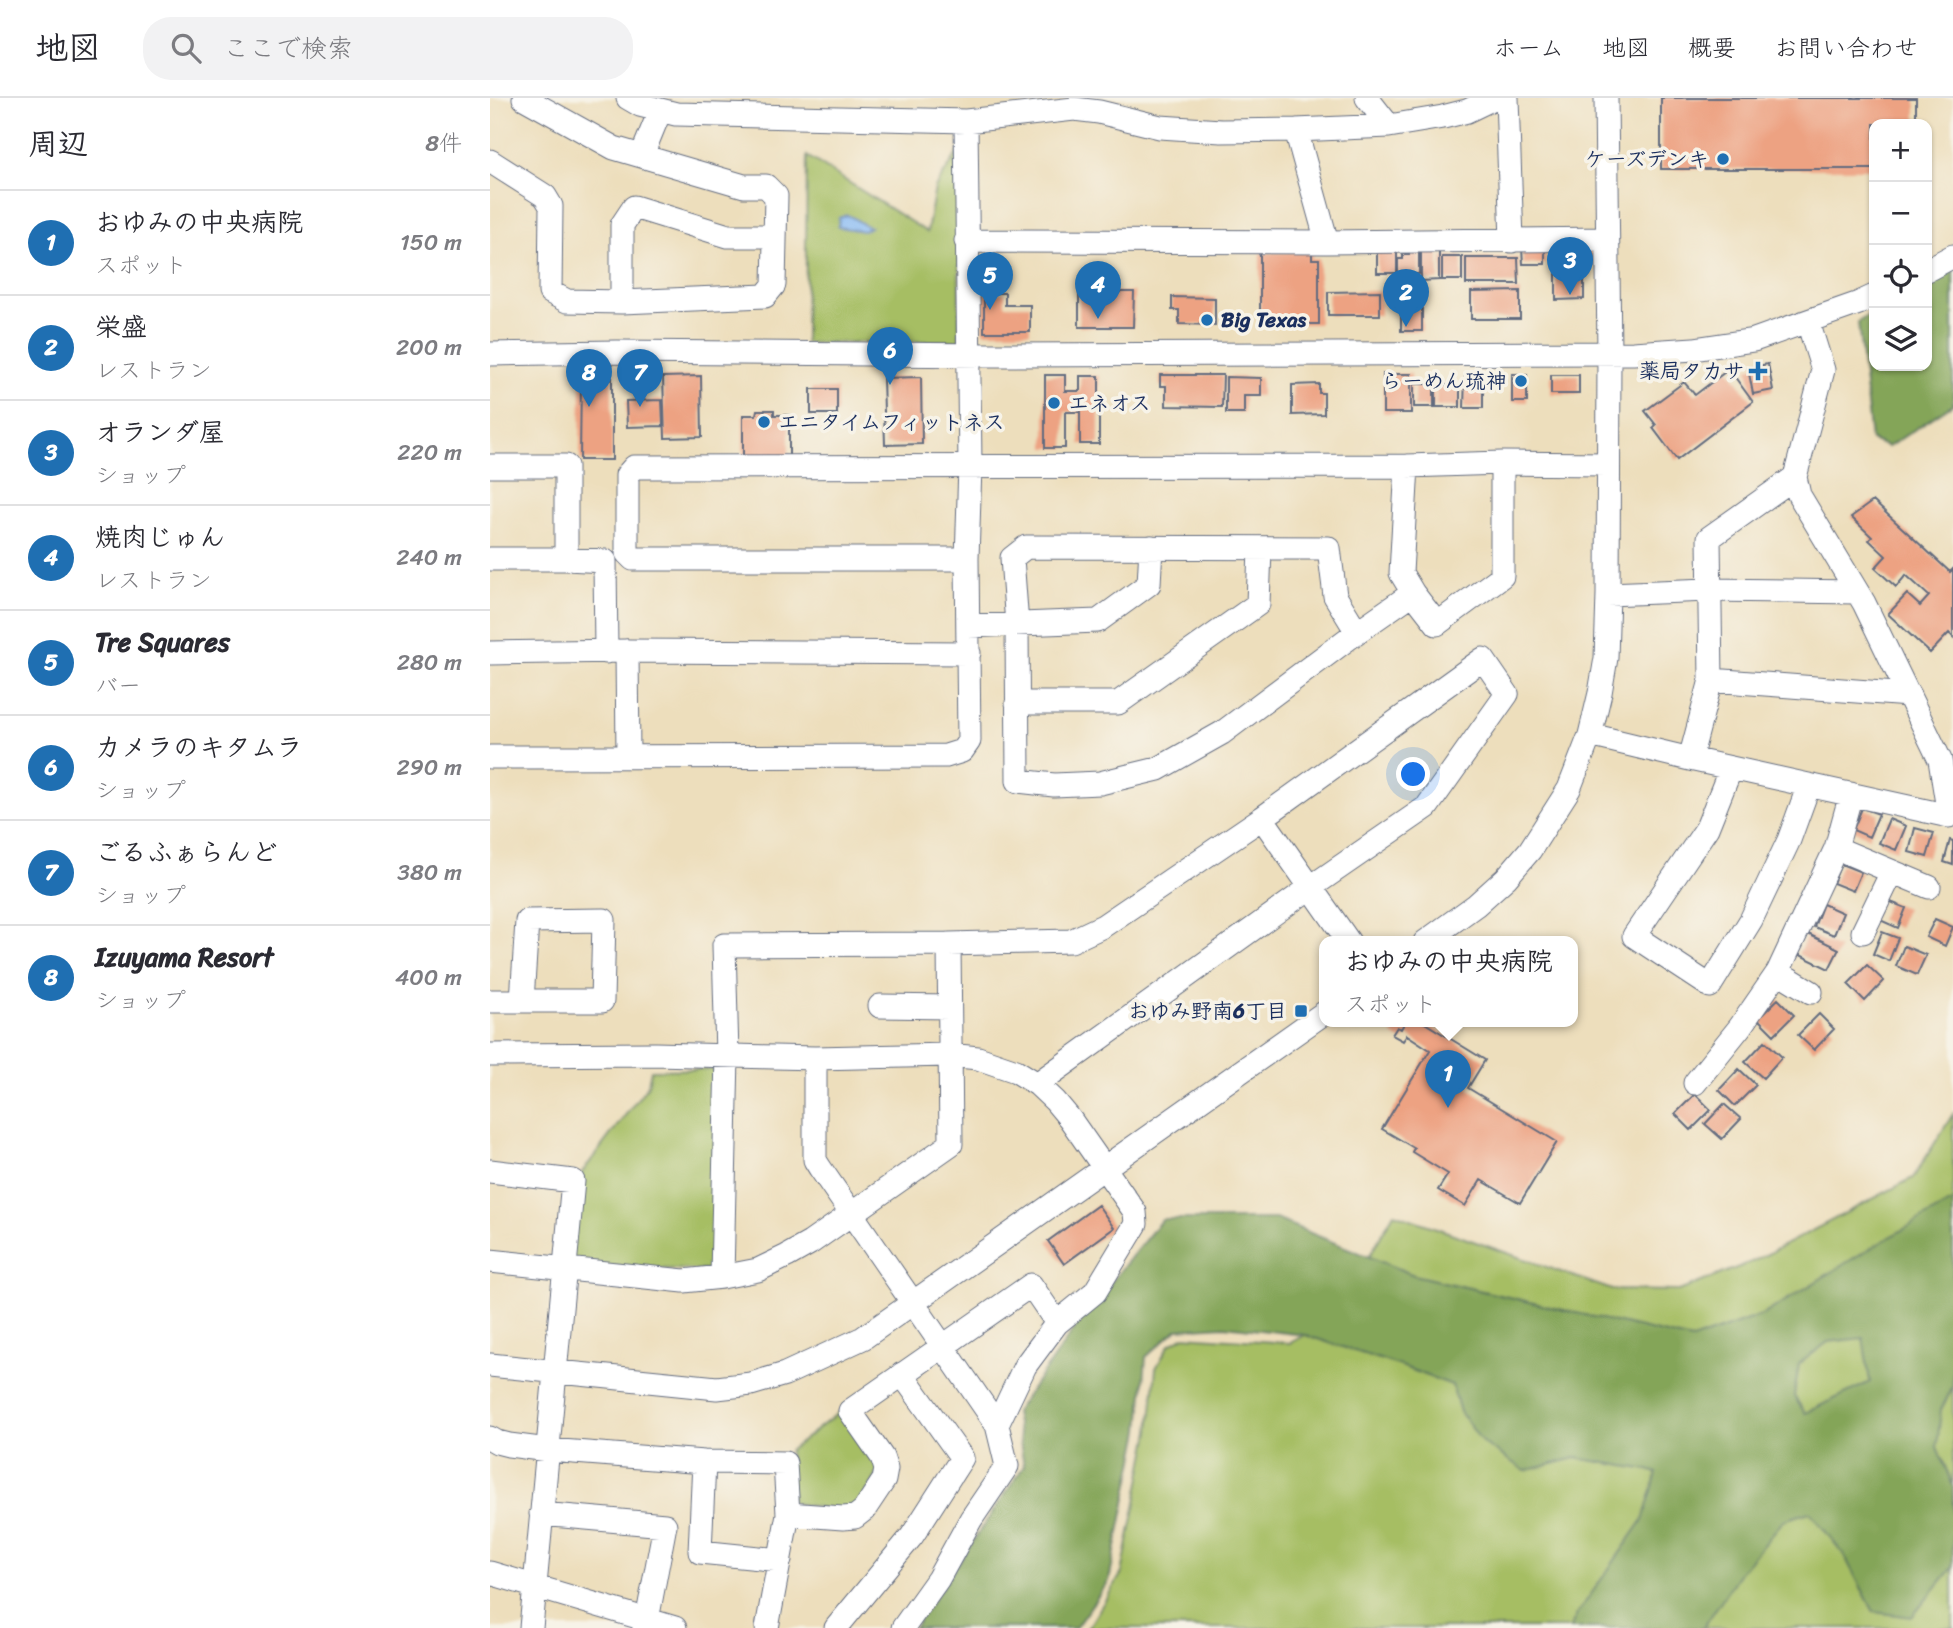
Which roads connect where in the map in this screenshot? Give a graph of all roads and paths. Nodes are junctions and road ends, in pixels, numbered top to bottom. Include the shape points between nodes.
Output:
1 (524, 98) edge
2 (628, 98) edge
3 (1367, 98) edge
4 (1494, 98) edge
5 (1507, 98) edge
6 (1605, 98) edge
7 (660, 111) junction
8 (966, 121) junction
9 (1389, 126) junction
10 (1296, 130) junction
11 (642, 155) junction
12 (492, 167) edge
13 (775, 236) junction
14 (1607, 239) junction
15 (966, 240) junction
16 (1512, 241) junction
17 (1327, 242) junction
18 (1953, 256) edge
19 (1932, 268) edge
20 (1869, 298) edge
21 (622, 302) junction
22 (1808, 322) junction
23 (1609, 353) junction
24 (490, 354) edge
25 (969, 355) junction
26 (1502, 463) junction
27 (1608, 464) junction
28 (490, 466) edge
29 (970, 466) junction
30 (1407, 466) junction
31 (1795, 477) junction
32 (1151, 547) junction
33 (1260, 549) junction
34 (490, 559) edge
35 (566, 559) junction
36 (967, 559) junction
37 (1708, 590) junction
38 (1856, 592) junction
39 (1413, 593) junction
40 (1608, 594) junction
41 (1017, 625) junction
42 (968, 626) junction
43 (1357, 632) junction
44 (617, 652) junction
45 (490, 653) edge
46 (969, 653) junction
47 (1711, 680) junction
48 (1909, 695) junction
49 (1017, 702) junction
50 (1590, 735) junction
51 (628, 756) junction
52 (490, 757) edge
53 (1690, 759) junction
54 (1731, 768) junction
55 (1809, 785) junction
56 (1851, 794) junction
57 (1262, 818) junction
58 (1836, 848) junction
59 (1892, 872) junction
60 (1311, 887) junction
61 (1929, 887) dead end
62 (1863, 932) dead end
63 (1345, 936) edge
64 (1433, 936) edge
65 (949, 944) junction
66 (1778, 972) junction
67 (1811, 992) dead end
68 (490, 1001) edge
69 (522, 1001) junction
70 (880, 1006) dead end
71 (949, 1007) junction
72 (1319, 1016) edge
73 (490, 1055) edge
74 (727, 1055) junction
75 (949, 1055) junction
76 (815, 1058) junction
77 (1695, 1083) dead end
78 (1037, 1084) junction
79 (1104, 1167) junction
80 (490, 1171) edge
81 (851, 1214) junction
82 (490, 1261) edge
83 (565, 1269) junction
84 (722, 1277) junction
85 (913, 1303) junction
86 (1057, 1323) junction
87 (943, 1346) junction
88 (490, 1365) edge
89 (555, 1371) junction
90 (902, 1374) junction
91 (997, 1425) junction
92 (490, 1438) edge
93 (548, 1450) junction
94 (705, 1462) junction
95 (541, 1514) junction
96 (789, 1514) junction
97 (780, 1560) junction
98 (490, 1573) edge
99 (534, 1587) junction
100 (646, 1624) edge
101 (531, 1628) edge
102 (675, 1628) edge
103 (768, 1628) edge
104 (836, 1628) edge
105 (903, 1628) edge

1 - 11 street via 614,148
2 - 7 street
3 - 9 street
4 - 9 street via 1467,111
5 - 16 street
6 - 14 street
7 - 8 street
7 - 11 street
8 - 10 street via 1074,109 1160,127
8 - 15 street
9 - 10 street
10 - 17 street
11 - 13 street via 744,186 766,186 776,196
12 - 21 street via 545,196 551,206 550,292 567,300
13 - 21 street via 774,285 765,296
13 - 21 street via 728,236 634,207 622,225
14 - 16 street
14 - 23 street
15 - 17 street
15 - 25 street
16 - 17 street
18 - 19 street
20 - 22 street
22 - 23 street via 1754,340 1694,349
22 - 31 street via 1823,370
23 - 25 street
23 - 27 street
24 - 25 street
25 - 29 street
26 - 27 street
26 - 30 street
26 - 39 street via 1502,576 1437,624
27 - 40 street
28 - 35 street via 566,466
29 - 30 street
29 - 36 street
29 - 36 street via 634,467 627,475 627,553 633,559
30 - 39 street via 1401,572
31 - 37 street via 1709,538
31 - 38 street via 1799,495
32 - 33 street
32 - 41 street via 1149,584 1098,621
32 - 41 street via 1026,547 1012,558
33 - 43 street via 1329,548 1335,596
33 - 49 street via 1258,604 1118,703
34 - 35 street
35 - 44 street via 605,561
36 - 42 street
37 - 38 street
37 - 40 street
37 - 47 street
38 - 48 street
39 - 43 street
40 - 50 street via 1606,658
41 - 42 street
41 - 49 street
42 - 46 street
43 - 49 street via 1222,733 1157,769 1100,783 1017,781
44 - 45 street
44 - 46 street
44 - 51 street
46 - 51 street via 970,741 962,751 946,756
47 - 48 street
47 - 53 street
48 - 56 street via 1940,760 1950,816
50 - 53 street
50 - 64 street via 1569,789 1531,850 1476,905
51 - 52 street
53 - 54 street
54 - 55 street
54 - 55 street via 1707,828 1634,936 1710,986 1751,920
55 - 56 street
56 - 58 street
57 - 60 street
57 - 60 street via 1483,659 1507,694 1427,807
57 - 65 street via 1103,926 1071,941
58 - 59 street
58 - 66 street
59 - 61 street
59 - 62 street
60 - 63 street
60 - 78 street
65 - 71 street
65 - 74 street via 724,945
66 - 67 street
66 - 77 street
68 - 69 street
69 - 69 street via 602,1001 604,920 527,921
70 - 71 street
71 - 75 street
72 - 79 street
73 - 74 street
74 - 76 street
74 - 84 street
75 - 76 street
75 - 78 street via 997,1063
75 - 81 street via 951,1144
76 - 81 street via 815,1160
78 - 79 street via 1070,1119
79 - 85 street
79 - 86 street via 1135,1212 1136,1223 1095,1292
80 - 83 street via 573,1181
81 - 84 street via 788,1256 758,1270
81 - 85 street
82 - 83 street
83 - 84 street via 684,1281
83 - 89 street
85 - 87 street
85 - 89 street via 863,1338 785,1374 751,1384 717,1388
86 - 87 street via 1031,1285
86 - 91 street via 1025,1366
87 - 90 street
87 - 91 street
88 - 89 street
89 - 93 street
90 - 96 street via 850,1411 886,1469 864,1510 843,1518
90 - 104 street via 962,1458 912,1536
91 - 105 street via 1007,1466
92 - 93 street
93 - 94 street
93 - 95 street
94 - 96 street via 785,1463
94 - 97 street via 700,1552
95 - 99 street
95 - 100 street via 665,1525
96 - 97 street
97 - 103 street
98 - 99 street
99 - 100 street
99 - 101 street
100 - 102 street

